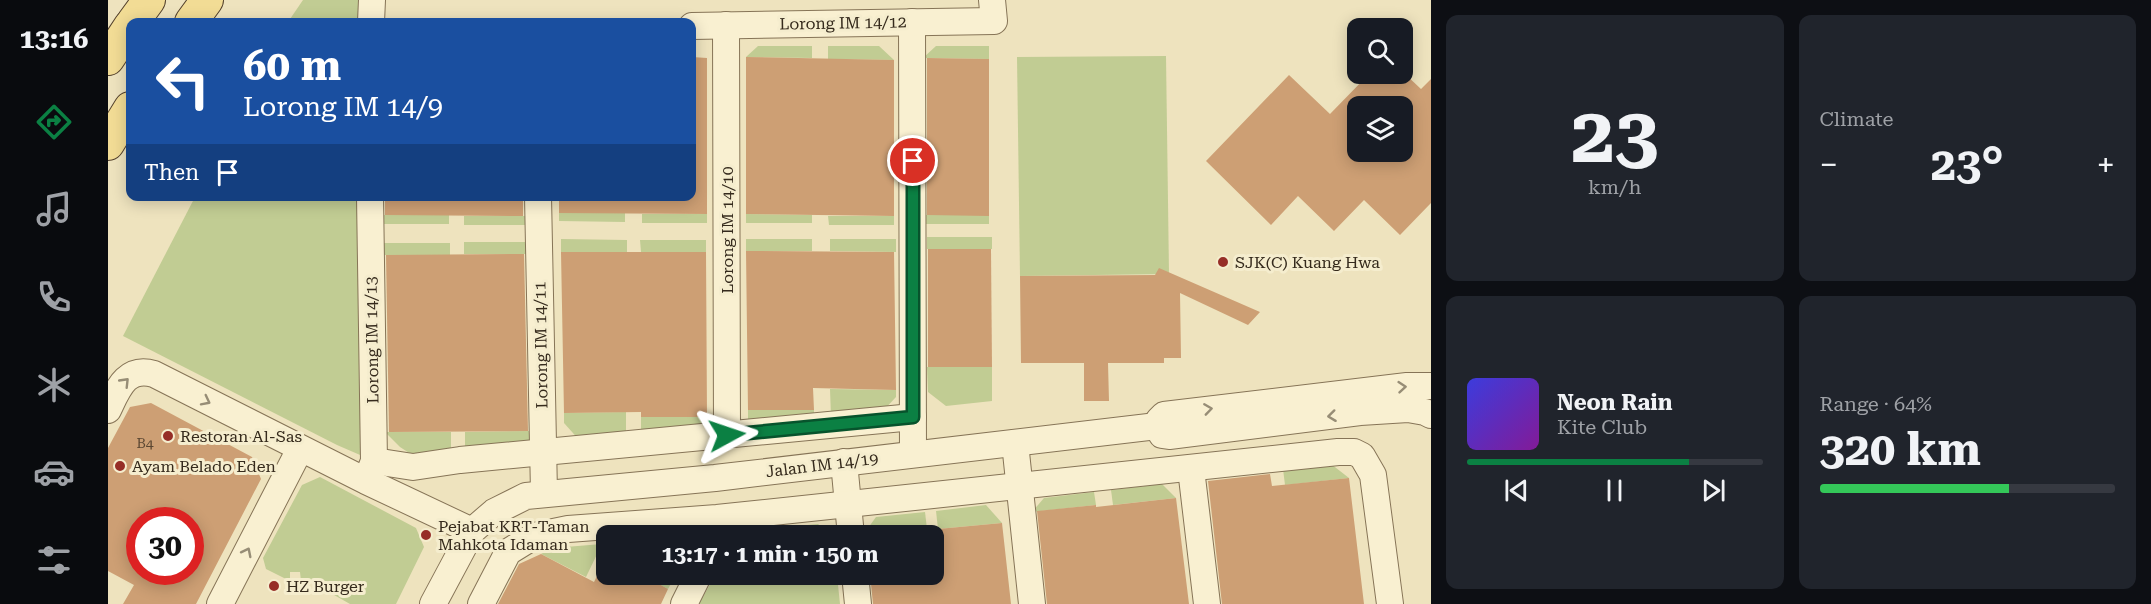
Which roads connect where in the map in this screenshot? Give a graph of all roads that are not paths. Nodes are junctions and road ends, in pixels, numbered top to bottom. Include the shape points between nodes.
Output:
1 (148, 0) edge
2 (207, 0) edge
3 (372, 0) edge
4 (993, 10) edge
5 (136, 18) edge
6 (194, 18) edge
7 (371, 18) edge
8 (912, 22) junction
9 (726, 25) junction
10 (696, 26) edge
11 (126, 32) edge
12 (108, 58) edge
13 (126, 115) edge
14 (108, 144) edge
15 (370, 201) edge
16 (538, 201) edge
17 (1431, 386) edge
18 (108, 410) edge
19 (1431, 415) edge
20 (913, 417) junction
21 (1157, 426) junction
22 (727, 435) junction
23 (1016, 443) junction
24 (300, 449) junction
25 (543, 453) junction
26 (913, 454) junction
27 (844, 462) junction
28 (1191, 469) junction
29 (370, 471) junction
30 (715, 478) junction
31 (1020, 487) junction
32 (544, 493) junction
33 (848, 505) junction
34 (717, 525) edge
35 (729, 525) edge
36 (850, 525) edge
37 (596, 529) edge
38 (472, 531) junction
39 (694, 585) edge
40 (856, 585) edge
41 (220, 604) edge
42 (433, 604) edge
43 (480, 604) edge
44 (684, 604) edge
45 (858, 604) edge
46 (1032, 604) edge
47 (1207, 604) edge
48 (1390, 604) edge

1 - 5 main road
2 - 6 main road
3 - 7 street
4 - 8 street, Lorong IM 14/12
8 - 9 street, Lorong IM 14/12
8 - 20 street
9 - 10 street, Lorong IM 14/12
9 - 22 street, Lorong IM 14/10
11 - 12 main road
13 - 14 main road
15 - 29 street, Lorong IM 14/13
16 - 25 street, Lorong IM 14/11
21 -> 17 street via 1164,415
18 -> 24 street via 127,378 145,372
19 -> 21 street via 1408,409 1169,436 1162,435
20 - 22 street
20 - 26 street
21 - 23 street, Jalan IM 14/19
22 - 25 street
23 - 26 street, Jalan IM 14/19
23 - 31 street
24 - 29 street
41 -> 24 street
25 - 29 street
25 - 32 street, Lorong IM 14/11
26 - 27 street, Jalan IM 14/19
27 - 30 street, Jalan IM 14/19
27 - 33 street
28 - 31 street
28 - 47 street
28 - 48 street via 1338,452 1362,456 1373,475
29 - 38 street
30 - 32 street, Jalan IM 14/19
30 - 34 street
31 - 33 street
31 - 46 street
32 - 38 street, Jalan IM 14/19 via 511,502 487,516
33 - 35 street
33 - 36 street
37 - 43 street via 534,536 508,552
38 - 42 street, Jalan IM 14/19
39 - 44 street
40 - 45 street

